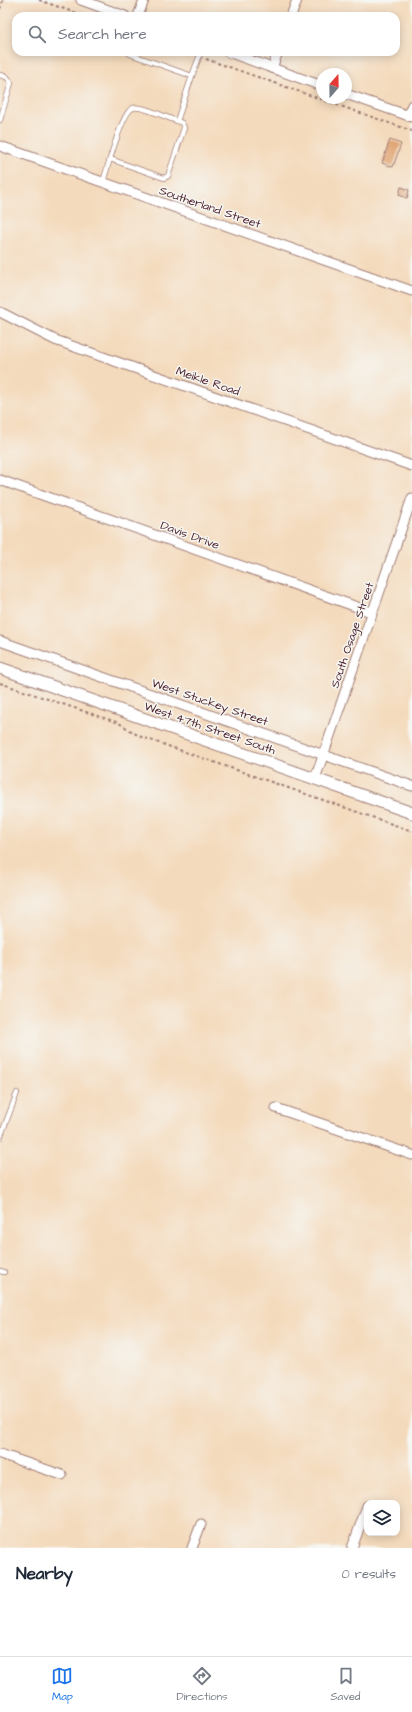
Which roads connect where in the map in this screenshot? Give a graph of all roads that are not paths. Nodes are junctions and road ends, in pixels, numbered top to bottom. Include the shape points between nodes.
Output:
1 (81, 0) edge
2 (144, 0) edge
3 (297, 0) edge
4 (114, 12) edge
5 (140, 12) edge
6 (292, 12) edge
7 (136, 56) edge
8 (199, 56) edge
9 (239, 56) edge
10 (276, 56) edge
11 (272, 68) junction
12 (0, 75) edge
13 (192, 76) junction
14 (316, 84) edge
15 (352, 96) edge
16 (412, 105) edge
17 (410, 117) edge
18 (0, 120) edge
19 (177, 121) junction
20 (0, 146) edge
21 (110, 159) junction
22 (103, 182) junction
23 (412, 291) edge
24 (0, 312) edge
25 (412, 466) edge
26 (0, 480) edge
27 (412, 498) edge
28 (372, 612) junction
29 (0, 641) edge
30 (0, 668) edge
31 (324, 754) junction
32 (315, 779) junction
33 (412, 786) edge
34 (412, 813) edge
35 (17, 1093) dead end
36 (276, 1108) dead end
37 (0, 1138) edge
38 (412, 1155) edge
39 (0, 1454) edge
40 (62, 1475) dead end
41 (364, 1514) edge
42 (201, 1524) dead end
43 (192, 1548) edge
44 (352, 1548) edge

1 - 4 street
2 - 5 street
3 - 6 street
7 - 13 lane
8 - 13 lane
9 - 11 street
10 - 11 street
11 - 14 street
12 - 18 lane via 7,77 11,83
13 - 19 lane
15 - 17 street
16 - 17 street
19 - 21 lane via 132,108 127,112
19 - 21 lane via 182,123 184,134 168,176 164,178
20 - 22 street, Southerland Street
21 - 22 lane
22 - 23 street, Southerland Street
24 - 25 street, Meikle Road via 55,340
26 - 28 street, Davis Drive
27 - 28 street, South Osage Street
28 - 31 street, South Osage Street
29 - 31 street, West Stuckey Street
30 - 32 street, West 47th Street South
31 - 32 street, South Osage Street
31 - 33 street, West Stuckey Street
32 - 34 street, West 47th Street South
35 - 37 lane
36 - 38 street
39 - 40 street
41 - 44 street
42 - 43 street

